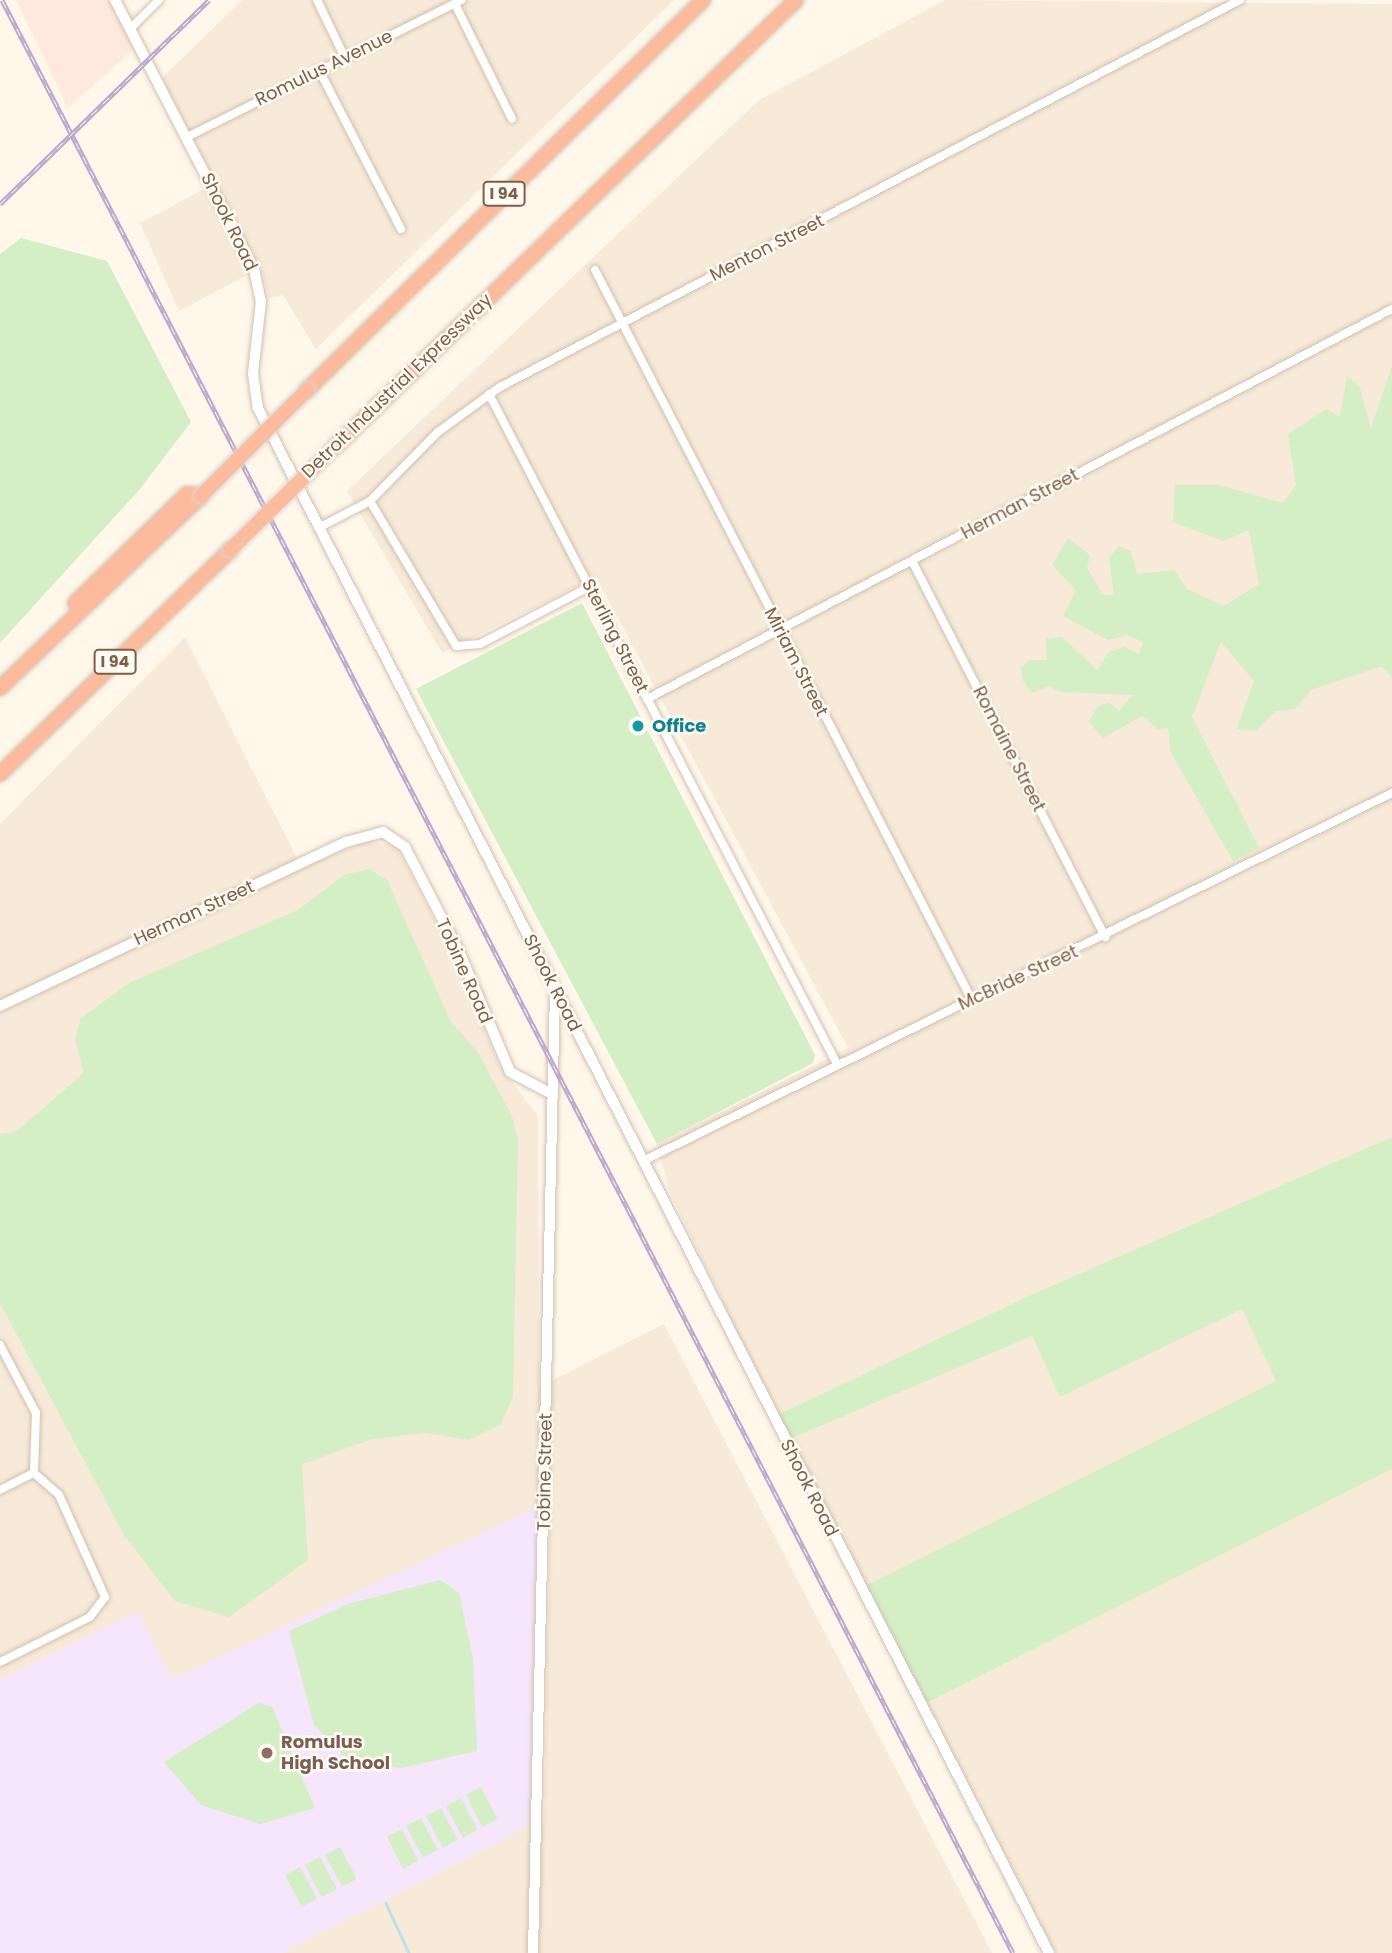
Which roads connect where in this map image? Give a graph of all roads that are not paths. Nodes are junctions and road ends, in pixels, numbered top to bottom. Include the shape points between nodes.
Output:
1 (115, 0) edge
2 (159, 0) edge
3 (317, 0) edge
4 (703, 0) edge
5 (796, 0) edge
6 (806, 0) edge
7 (1240, 0) edge
8 (459, 2) edge
9 (130, 29) junction
10 (345, 58) junction
11 (319, 70) junction
12 (512, 119) dead end
13 (668, 124) junction
14 (187, 137) junction
15 (401, 229) dead end
16 (595, 270) dead end
17 (1392, 309) edge
18 (621, 324) junction
19 (489, 394) junction
20 (201, 496) junction
21 (370, 501) junction
22 (318, 528) junction
23 (912, 561) junction
24 (589, 587) junction
25 (779, 630) junction
26 (0, 676) edge
27 (0, 688) edge
28 (647, 699) junction
29 (0, 774) edge
30 (1392, 793) edge
31 (391, 834) joint
32 (1105, 937) junction
33 (555, 991) junction
34 (971, 1000) junction
35 (0, 1006) edge
36 (837, 1064) junction
37 (550, 1093) junction
38 (643, 1161) junction
39 (0, 1345) edge
40 (34, 1473) junction
41 (0, 1490) edge
42 (0, 1662) edge
43 (533, 1953) edge
44 (1049, 1953) edge

1 - 9 street, Shook Road
2 - 9 street
3 - 10 street
4 - 20 highway, I 94, bridge
5 - 13 highway, Detroit Industrial Expressway / I 94
6 - 13 highway
7 - 18 street, Menton Street
8 - 10 street, Romulus Avenue
8 - 12 street
9 - 14 street, Shook Road
10 - 11 street, Romulus Avenue
11 - 14 street, Romulus Avenue
11 - 15 street
13 - 29 highway, Detroit Industrial Expressway / I 94, bridge
14 - 22 street, Shook Road via 254,268 262,323 254,394
16 - 18 street, Miriam Street
17 - 23 street, Herman Street
18 - 19 street, Menton Street
18 - 25 street, Miriam Street
19 - 21 street, Menton Street via 438,432
19 - 24 street, Sterling Street
20 - 26 highway via 187,494
20 - 27 highway, I 94
21 - 22 street, Menton Street
21 - 24 street via 444,636 459,647 480,644
22 - 33 street, Shook Road
23 - 25 street, Herman Street
23 - 32 street, Romaine Street
24 - 28 street, Sterling Street
25 - 28 street, Herman Street
25 - 34 street, Miriam Street
28 - 36 street, Sterling Street
30 - 32 street, McBride Street
31 - 35 street, Herman Street via 372,831 346,842
31 - 37 street, Tobine Road via 405,847 459,951 510,1072
32 - 34 street, McBride Street
33 - 37 street, Tobine Street
33 - 38 street, Shook Road
34 - 36 street, McBride Street
36 - 38 street, McBride Street
37 - 43 street, Tobine Street
38 - 44 street, Shook Road
39 - 40 street via 36,1413
40 - 41 street
40 - 42 street via 59,1495 82,1537 105,1586 103,1606

